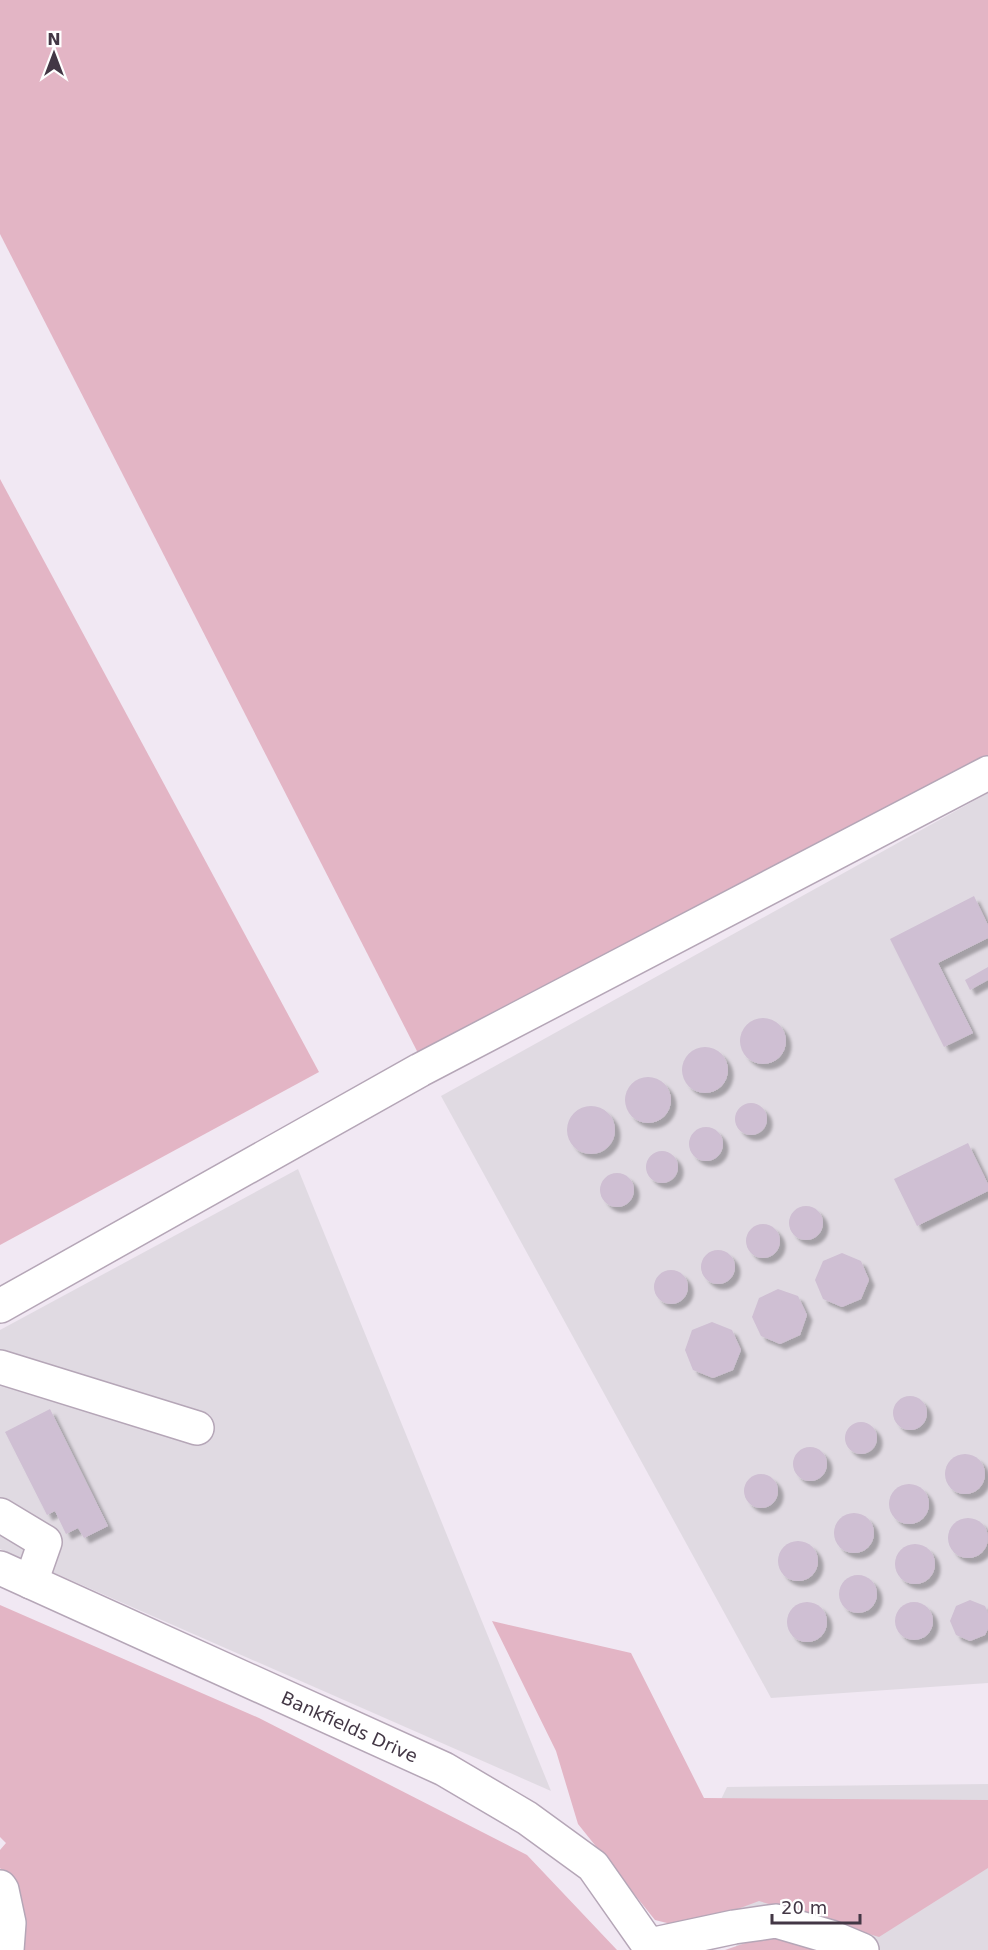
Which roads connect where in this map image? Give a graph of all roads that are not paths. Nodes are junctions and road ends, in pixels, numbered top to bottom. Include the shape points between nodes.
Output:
1 (988, 773) edge
2 (0, 1306) edge
3 (0, 1366) edge
4 (197, 1428) dead end
5 (0, 1515) edge
6 (0, 1568) edge
7 (31, 1582) junction
8 (0, 1887) edge
9 (651, 1948) edge
10 (7, 1950) edge
11 (862, 1950) edge

1 - 2 street via 420,1070
3 - 4 street
5 - 7 street via 45,1542
6 - 7 street, Bankfields Drive
7 - 9 street, Bankfields Drive via 444,1769 527,1818 593,1866
8 - 10 street via 9,1923
9 - 11 street via 734,1927 776,1921

